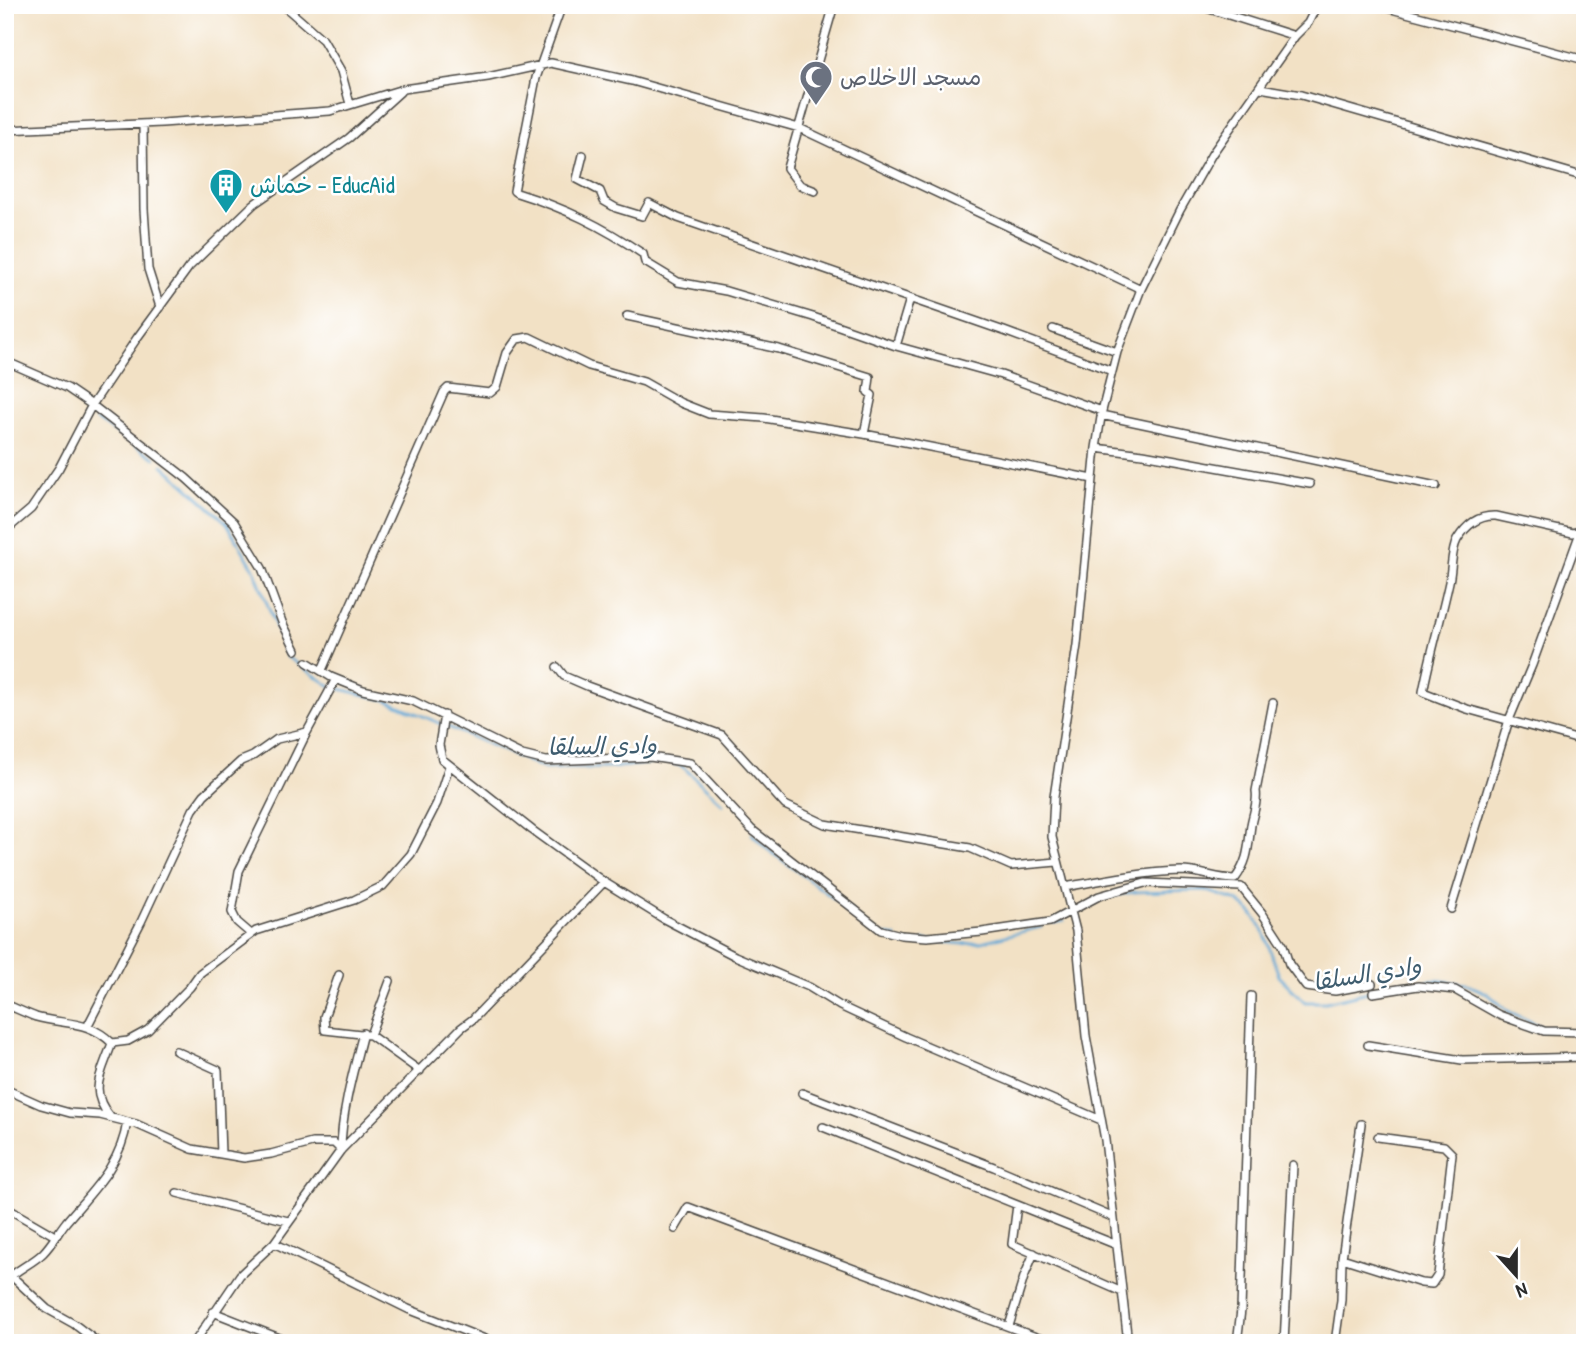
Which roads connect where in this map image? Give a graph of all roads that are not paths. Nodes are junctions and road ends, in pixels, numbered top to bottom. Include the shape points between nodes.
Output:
1 (283, 5) edge
2 (562, 5) edge
3 (834, 5) edge
4 (1197, 5) edge
5 (1317, 5) edge
6 (1376, 5) edge
7 (1295, 36) junction
8 (1585, 61) edge
9 (541, 65) junction
10 (1260, 88) junction
11 (403, 89) junction
12 (349, 104) junction
13 (143, 124) junction
14 (799, 128) junction
15 (5, 130) edge
16 (583, 155) dead end
17 (1585, 177) edge
18 (815, 191) dead end
19 (1141, 289) junction
20 (910, 299) junction
21 (160, 307) junction
22 (627, 316) dead end
23 (1053, 330) dead end
24 (896, 346) junction
25 (1117, 352) junction
26 (5, 361) edge
27 (1112, 371) junction
28 (92, 405) junction
29 (1102, 413) junction
30 (864, 434) junction
31 (1096, 448) junction
32 (1093, 479) junction
33 (1310, 484) dead end
34 (1436, 486) dead end
35 (1583, 530) edge
36 (5, 531) edge
37 (296, 650) dead end
38 (307, 662) dead end
39 (557, 667) dead end
40 (322, 670) junction
41 (336, 679) junction
42 (1273, 703) dead end
43 (444, 715) junction
44 (1509, 720) junction
45 (307, 732) junction
46 (1585, 745) edge
47 (449, 766) junction
48 (1057, 862) junction
49 (604, 882) junction
50 (1065, 887) junction
51 (1451, 909) dead end
52 (1071, 912) junction
53 (251, 934) junction
54 (339, 975) dead end
55 (390, 981) dead end
56 (1372, 984) dead end
57 (1373, 993) dead end
58 (1251, 996) dead end
59 (5, 1004) edge
60 (88, 1026) junction
61 (1585, 1032) edge
62 (366, 1034) junction
63 (112, 1043) junction
64 (1368, 1045) dead end
65 (176, 1051) dead end
66 (1585, 1057) edge
67 (420, 1071) junction
68 (5, 1090) edge
69 (802, 1093) dead end
70 (111, 1118) junction
71 (1101, 1120) junction
72 (127, 1122) junction
73 (1361, 1124) dead end
74 (822, 1127) dead end
75 (1378, 1137) dead end
76 (341, 1150) junction
77 (220, 1154) junction
78 (1293, 1165) dead end
79 (177, 1193) dead end
80 (1017, 1205) junction
81 (5, 1206) edge
82 (1112, 1217) junction
83 (288, 1221) junction
84 (675, 1229) dead end
85 (55, 1237) junction
86 (274, 1243) junction
87 (1117, 1245) junction
88 (1034, 1253) junction
89 (1342, 1258) junction
90 (8, 1273) edge
91 (5, 1282) edge
92 (1122, 1292) junction
93 (213, 1312) junction
94 (1009, 1326) junction
95 (99, 1343) edge
96 (194, 1343) edge
97 (292, 1343) edge
98 (495, 1343) edge
99 (1052, 1343) edge
100 (1128, 1343) edge
101 (1237, 1343) edge
102 (1284, 1343) edge
103 (1335, 1343) edge

1 - 12 street via 323,40 341,71
2 - 9 street
3 - 14 street
4 - 7 street
5 - 7 street
6 - 8 street
7 - 10 street
9 - 11 street
9 - 14 street via 551,63 632,81
9 - 24 street via 514,191 603,227 678,282 726,291
10 - 17 street via 1301,95
10 - 19 street via 1212,155
11 - 12 street
11 - 21 street via 349,138 254,204 189,267
12 - 13 street via 330,111
13 - 15 street
13 - 21 street via 148,269
14 - 18 street via 787,168 800,185
14 - 19 street
16 - 20 street via 577,180 600,191 604,201 616,208 642,216 649,203 678,218
19 - 25 street
20 - 24 street
20 - 27 street
21 - 28 street
22 - 30 street via 779,349 870,377 868,392 872,395
23 - 25 street
24 - 29 street via 1002,375
25 - 27 street
26 - 28 street via 67,388
27 - 29 street
28 - 36 street via 32,509
28 - 37 street via 234,522 262,568
29 - 31 street
29 - 34 street
30 - 32 street
30 - 40 street via 709,414 644,382 589,366 529,337 517,339 507,353 497,387 490,393 448,388 443,392
31 - 32 street
31 - 33 street
32 - 48 street via 1077,645 1054,797 1052,837
35 - 44 street
35 - 44 street via 1573,533 1483,516 1456,541 1423,692
38 - 40 street
39 - 48 street via 564,676 587,686 722,736 785,805 825,824 970,848 1011,866
40 - 41 street
41 - 43 street via 414,701
41 - 45 street
42 - 50 street via 1251,841 1235,879 1179,871
43 - 47 street via 439,746
43 - 52 street via 522,755 546,761 650,757 690,763 751,829 881,930 927,937 982,932 1050,922
44 - 46 street
44 - 51 street
45 - 53 street via 239,871 232,912
45 - 60 street via 277,738 240,761 204,795
47 - 49 street
47 - 53 street via 437,803 411,854 383,886
48 - 50 street
49 - 67 street
49 - 71 street via 735,956 787,976 906,1037
50 - 52 street
52 - 56 street via 1099,896 1145,883 1241,887 1306,987 1335,991
52 - 71 street
53 - 63 street via 200,973 148,1030 128,1041
54 - 62 street via 324,1017 325,1030
55 - 62 street
57 - 61 street via 1418,986 1455,990 1544,1031
58 - 101 street
59 - 60 street via 36,1017
60 - 63 street
62 - 67 street
62 - 76 street via 349,1088
63 - 70 street via 98,1080 101,1105
64 - 66 street via 1462,1060
65 - 77 street via 218,1070
67 - 76 street
68 - 70 street via 70,1114
69 - 82 street
70 - 72 street
71 - 82 street
72 - 77 street via 192,1149
72 - 85 street via 114,1163
73 - 89 street
74 - 80 street
75 - 89 street via 1444,1146 1452,1154 1438,1275 1432,1284 1421,1283
76 - 77 street via 334,1143 312,1143 255,1157
76 - 83 street
78 - 102 street
79 - 83 street
80 - 87 street
80 - 88 street via 1012,1244
81 - 85 street
82 - 87 street
83 - 86 street
84 - 94 street via 688,1207
85 - 90 street via 43,1254
86 - 93 street via 240,1275
86 - 98 street via 408,1309
87 - 92 street
88 - 92 street
88 - 94 street
89 - 103 street
90 - 91 street
90 - 95 street via 47,1309
92 - 100 street
93 - 96 street
93 - 97 street
94 - 99 street

